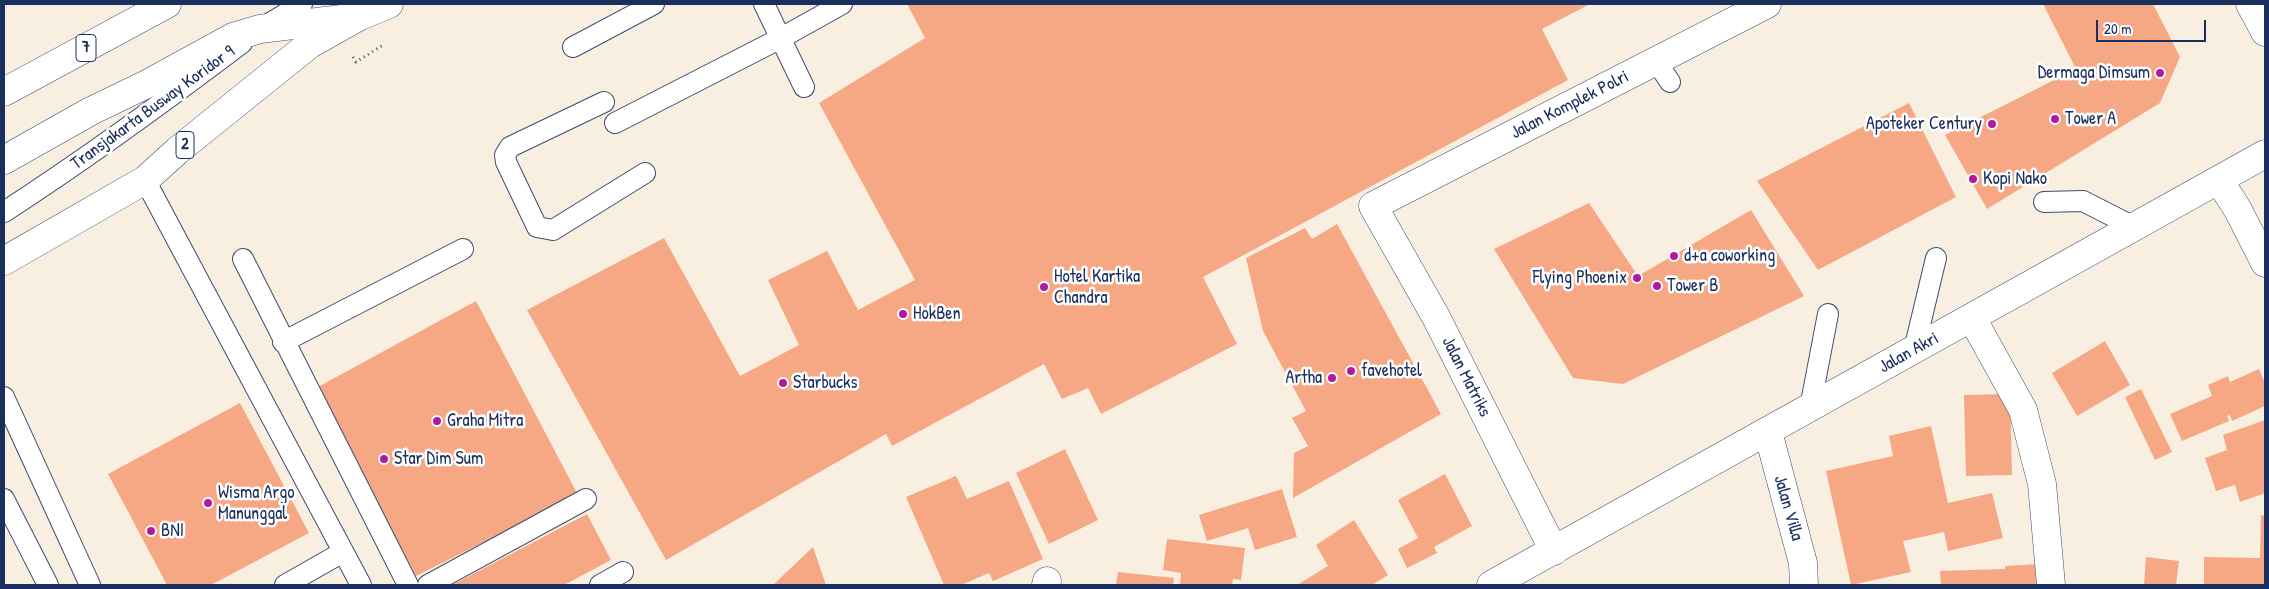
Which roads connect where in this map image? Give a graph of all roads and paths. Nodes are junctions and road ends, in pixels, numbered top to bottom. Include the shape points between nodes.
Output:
1 (167, 4) edge
2 (302, 4) edge
3 (389, 4) edge
4 (654, 4) edge
5 (764, 4) edge
6 (842, 4) edge
7 (1766, 4) edge
8 (2250, 4) edge
9 (358, 17) junction
10 (260, 29) junction
11 (2265, 32) edge
12 (781, 38) junction
13 (573, 47) dead end
14 (804, 87) dead end
15 (4, 92) edge
16 (604, 102) dead end
17 (615, 124) dead end
18 (2265, 154) edge
19 (4, 160) edge
20 (645, 173) dead end
21 (145, 180) junction
22 (2219, 180) junction
23 (2044, 202) dead end
24 (1373, 206) joint
25 (4, 212) edge
26 (2134, 227) junction
27 (463, 249) dead end
28 (1936, 258) dead end
29 (243, 259) dead end
30 (4, 261) edge
31 (2265, 263) edge
32 (1828, 314) dead end
33 (1972, 318) junction
34 (283, 342) junction
35 (1914, 350) junction
36 (4, 398) edge
37 (1810, 408) junction
38 (1768, 432) junction
39 (4, 499) edge
40 (586, 499) dead end
41 (1554, 551) junction
42 (343, 552) junction
43 (623, 572) dead end
44 (48, 585) edge
45 (90, 585) edge
46 (285, 585) edge
47 (361, 585) edge
48 (408, 585) edge
49 (428, 585) edge
50 (600, 585) edge
51 (1491, 585) edge
52 (1804, 585) edge
53 (2052, 585) edge

1 - 15 main road, 7
2 - 10 lane, Transjakarta Busway Koridor 9
3 - 9 main road, 2
4 - 13 lane
5 - 12 lane
6 - 12 lane
7 - 24 main road, Jalan Komplek Polri via 1663,71
8 - 11 main road
9 - 10 main road
9 - 21 main road, 2 via 310,44
10 - 19 main road via 233,37 203,52
10 - 25 lane, Transjakarta Busway Koridor 9 via 152,111
12 - 14 lane
12 - 17 lane
16 - 20 lane via 510,147 505,155 537,227 553,230
18 - 22 main road, Jalan Akri
21 - 30 main road, 2
21 - 42 lane
22 - 26 main road, Jalan Akri
22 - 31 main road
23 - 26 lane via 2083,201
24 - 41 main road, Jalan Matriks via 1436,317
26 - 33 main road, Jalan Akri
27 - 34 lane
28 - 35 lane
29 - 34 lane
32 - 37 lane
33 - 35 main road, Jalan Akri
33 - 53 main road via 2022,410 2042,484
34 - 48 lane
35 - 37 main road, Jalan Akri
36 - 45 lane
37 - 38 main road, Jalan Akri
38 - 41 main road, Jalan Akri
38 - 52 main road, Jalan Villa via 1803,563
39 - 44 lane
40 - 49 lane
41 - 51 main road, Jalan Akri
42 - 46 lane
42 - 47 lane
43 - 50 lane

